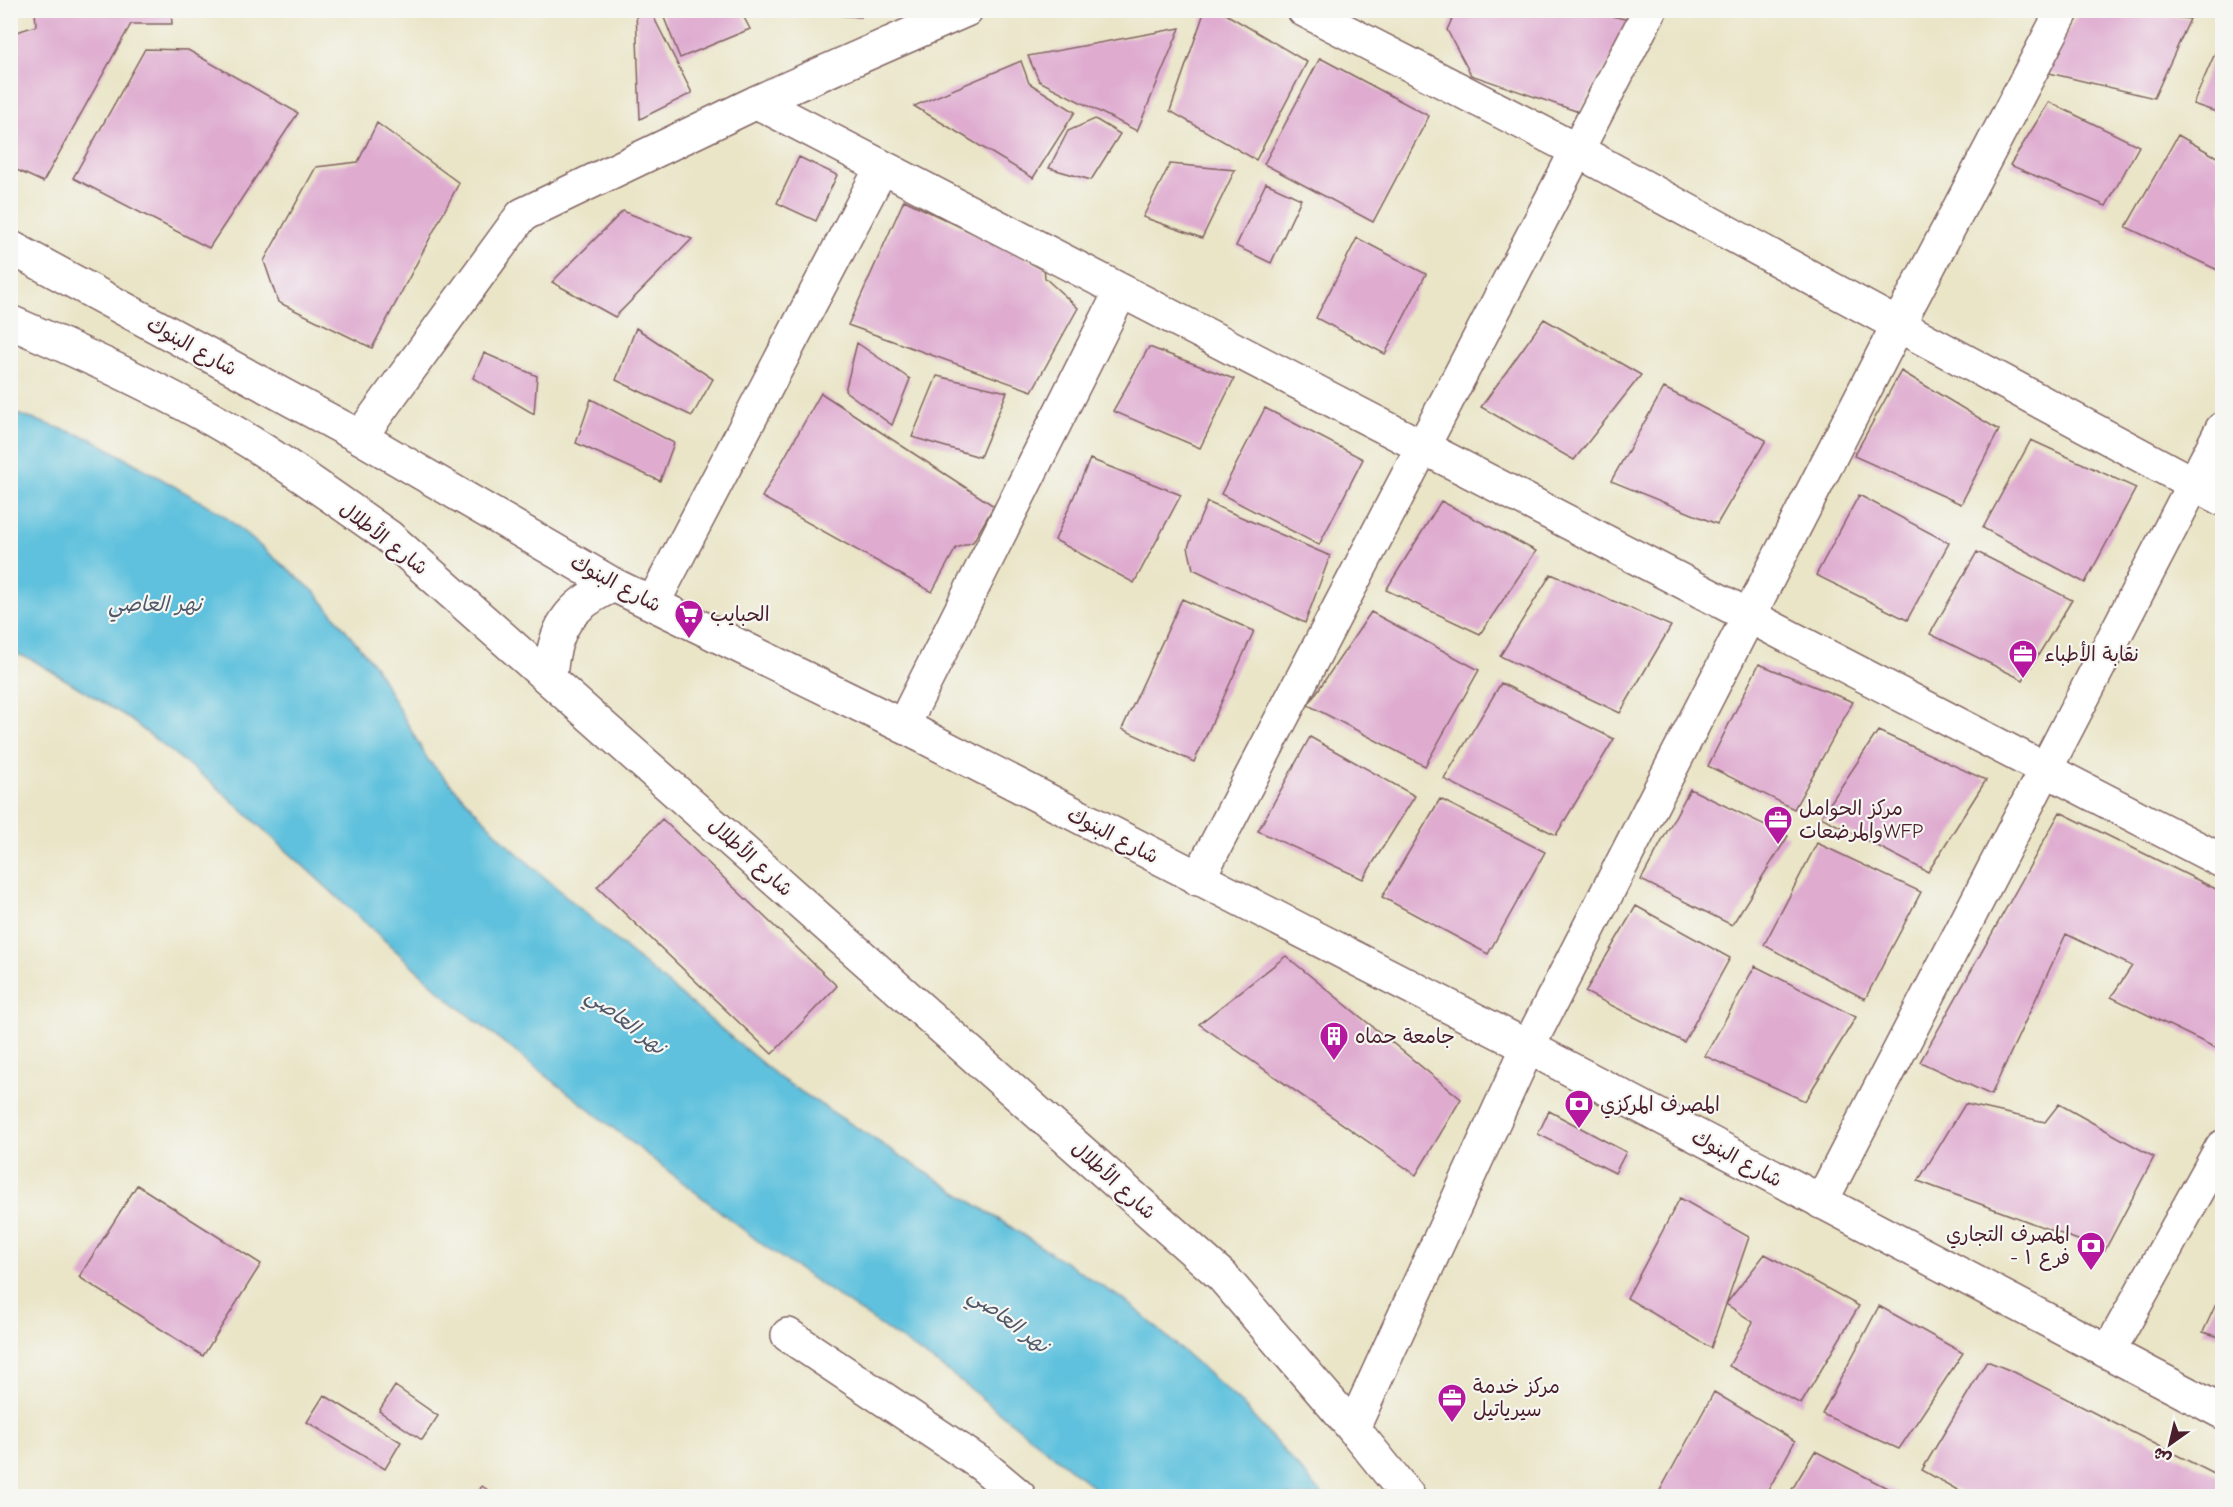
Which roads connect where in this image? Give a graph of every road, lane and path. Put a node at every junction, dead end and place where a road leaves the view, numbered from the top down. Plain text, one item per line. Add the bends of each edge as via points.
1 (966, 10) edge
2 (1304, 10) edge
3 (1650, 10) edge
4 (2063, 10) edge
5 (757, 102) junction
6 (1578, 151) junction
7 (882, 168) junction
8 (10, 247) edge
9 (1120, 291) junction
10 (10, 322) edge
11 (1898, 325) junction
12 (2223, 429) edge
13 (360, 437) junction
14 (1421, 446) junction
15 (2208, 491) edge
16 (614, 585) junction
17 (653, 603) junction
18 (1749, 616) junction
19 (550, 679) junction
20 (903, 726) junction
21 (2046, 769) junction
22 (2223, 861) edge
23 (1198, 879) junction
24 (1528, 1047) junction
25 (2223, 1147) edge
26 (1821, 1202) junction
27 (788, 1335) dead end
28 (2109, 1352) junction
29 (2223, 1412) edge
30 (1353, 1428) junction
31 (1018, 1497) edge
32 (1408, 1497) edge

1 - 5 street
2 - 6 street
3 - 6 street
4 - 11 street
5 - 7 street
5 - 13 street via 522,214
6 - 11 street
6 - 14 street
7 - 9 street
7 - 17 street
8 - 13 street, شارع البنوك
9 - 14 street
9 - 20 street
10 - 19 street, شارع الأطلال via 198,411 304,477 389,537
11 - 15 street
11 - 18 street
12 - 15 street
13 - 16 street, شارع البنوك
14 - 18 street
14 - 23 street
15 - 21 street
16 - 17 street, شارع البنوك
16 - 19 street via 592,595 559,631 551,655
17 - 20 street, شارع البنوك
18 - 21 street
18 - 24 street
19 - 30 street, شارع الأطلال via 1222,1276
20 - 23 street, شارع البنوك
21 - 22 street
21 - 26 street
23 - 24 street, شارع البنوك
24 - 26 street, شارع البنوك
24 - 30 street
25 - 28 street
26 - 28 street, شارع البنوك
27 - 31 street via 981,1464
28 - 29 street, شارع البنوك
30 - 32 street, شارع الأطلال

